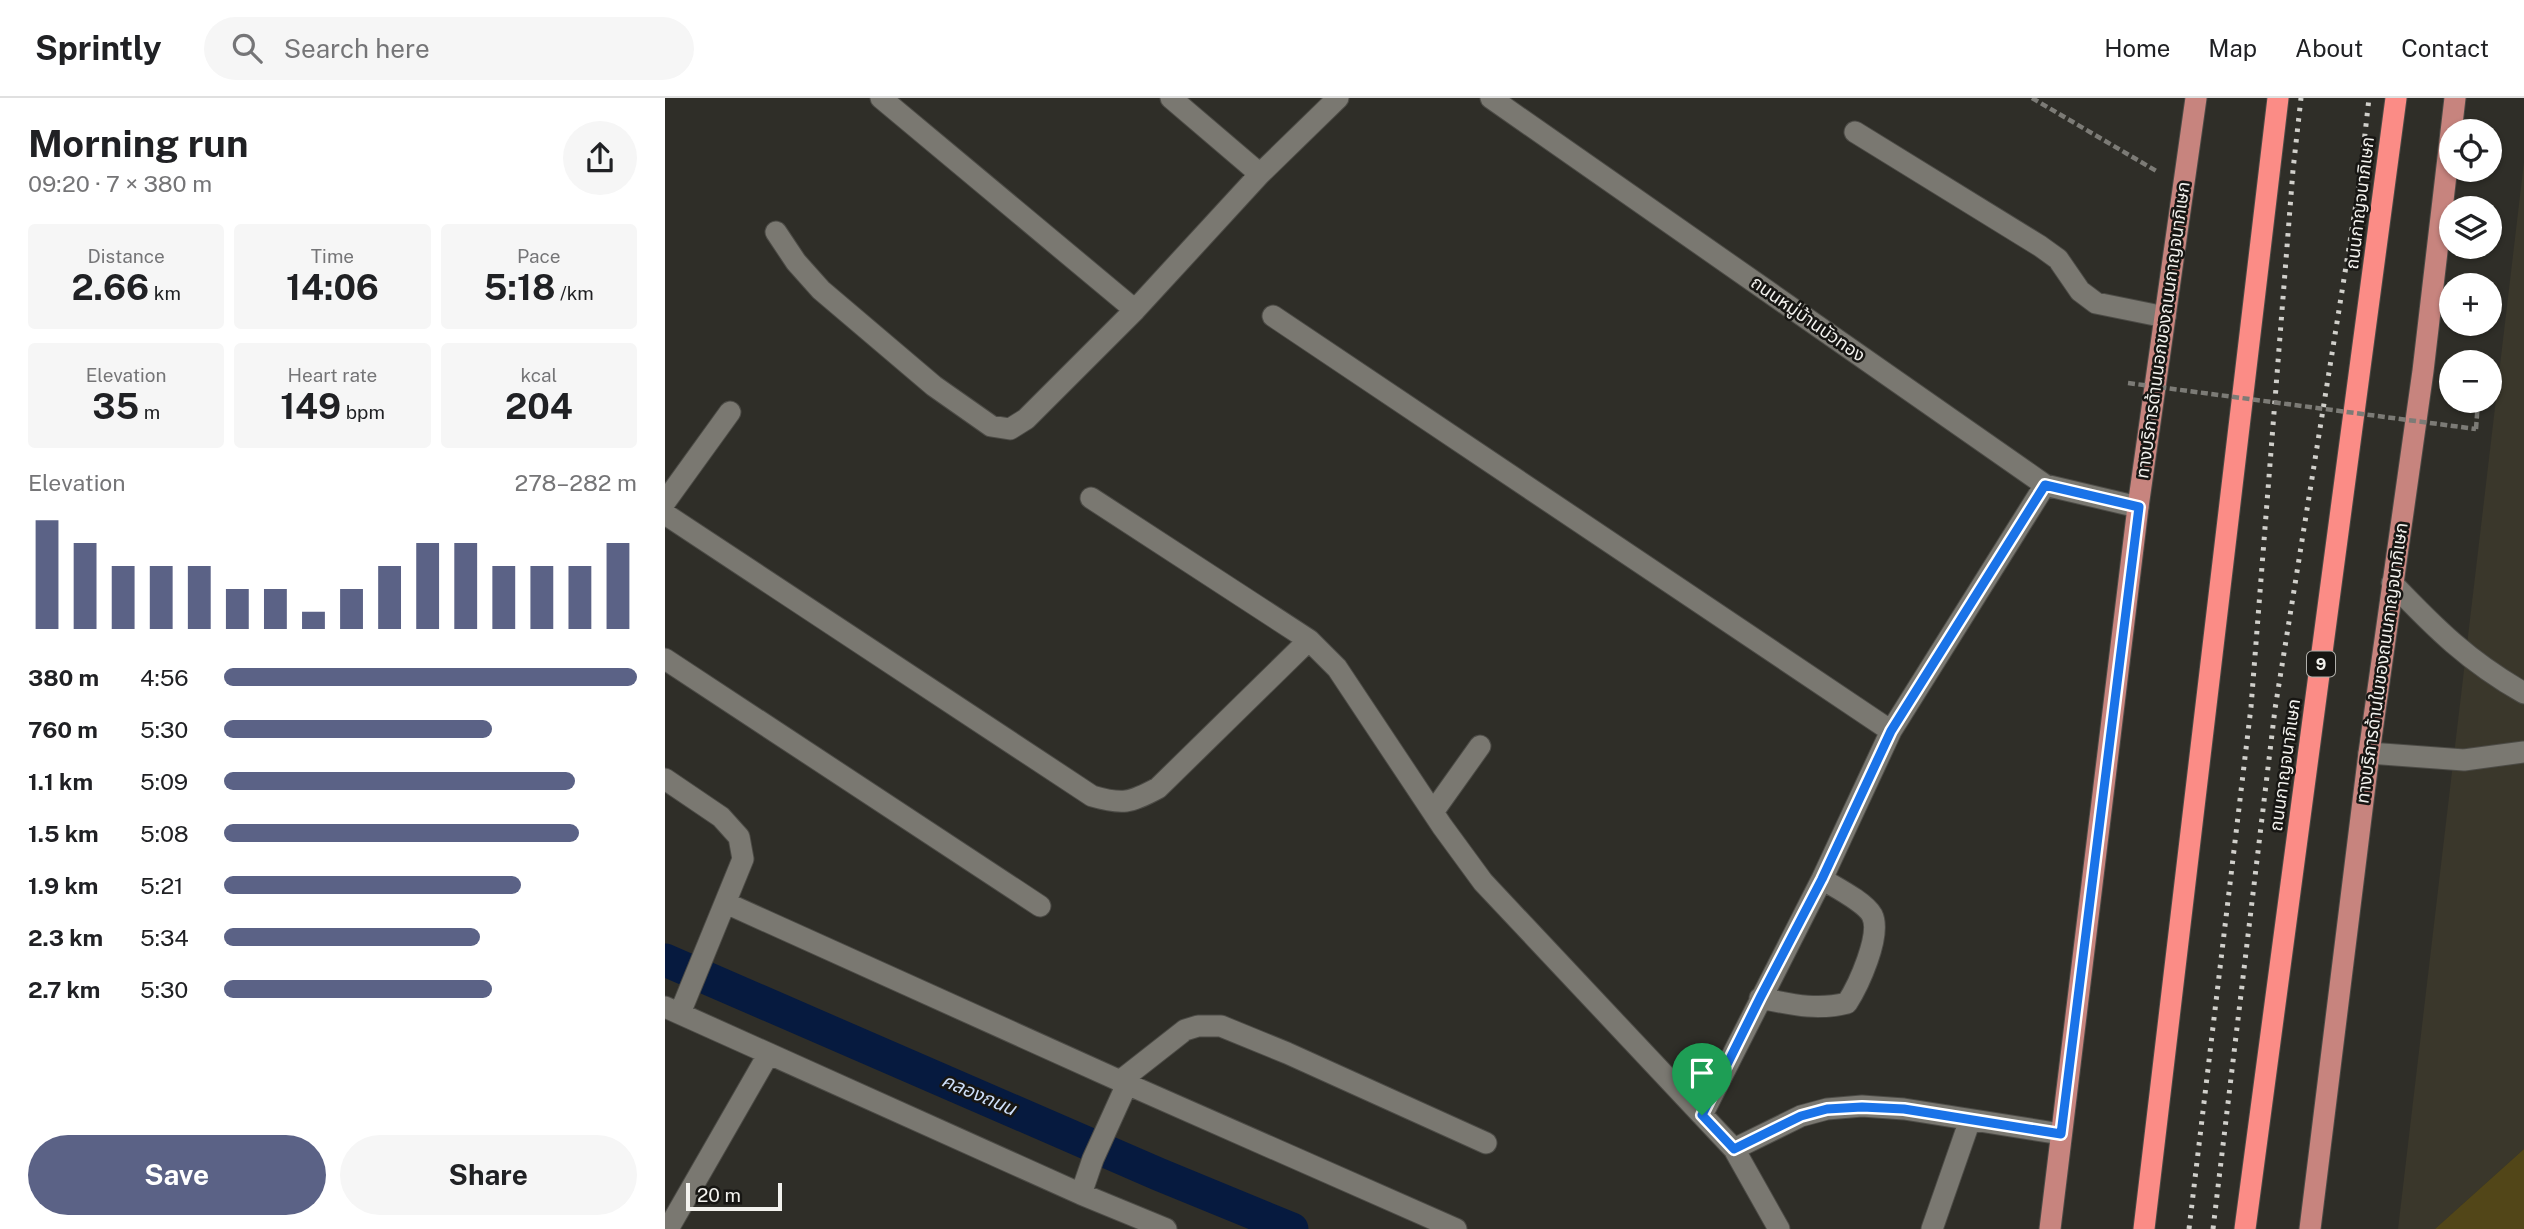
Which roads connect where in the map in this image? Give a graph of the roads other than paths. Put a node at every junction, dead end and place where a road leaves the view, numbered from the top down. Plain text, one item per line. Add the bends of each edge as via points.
1 (881, 98) edge
2 (1171, 98) edge
3 (1338, 98) edge
4 (1492, 98) edge
5 (2196, 98) edge
6 (2278, 98) edge
7 (2396, 98) edge
8 (2404, 98) edge
9 (2455, 98) edge
10 (1855, 132) dead end
11 (2389, 159) junction
12 (1260, 174) junction
13 (776, 232) dead end
14 (1135, 310) junction
15 (1273, 316) dead end
16 (2165, 317) junction
17 (730, 412) dead end
18 (2045, 485) junction
19 (1091, 498) dead end
20 (665, 502) edge
21 (2139, 507) junction
22 (665, 514) edge
23 (2392, 583) junction
24 (1308, 640) junction
25 (665, 659) edge
26 (2524, 693) edge
27 (1891, 731) junction
28 (1480, 746) dead end
29 (2524, 752) edge
30 (2369, 753) junction
31 (665, 779) edge
32 (1433, 812) junction
33 (1822, 879) junction
34 (726, 904) junction
35 (1040, 906) dead end
36 (1760, 998) junction
37 (672, 1010) edge
38 (768, 1055) junction
39 (1124, 1085) junction
40 (1702, 1115) junction
41 (1970, 1119) junction
42 (2061, 1134) junction
43 (1486, 1143) dead end
44 (1734, 1149) junction
45 (1081, 1194) junction
46 (674, 1221) edge
47 (1130, 1222) edge
48 (1166, 1229) edge
49 (1456, 1229) edge
50 (1779, 1229) edge
51 (1932, 1229) edge
52 (2050, 1229) edge
53 (2144, 1229) edge
54 (2245, 1229) edge
55 (2310, 1229) edge

1 - 14 street
2 - 12 street
3 - 12 street
4 - 18 street, ถนนหมู่บ้านบัวทอง
5 - 16 main road, ทางบริการด้านนอกของถนนกาญจนาภิเษก
6 - 53 highway
7 - 11 highway, ถนนกาญจนาภิเษก / 9
8 - 11 highway
9 - 23 main road, ทางบริการด้านในของถนนกาญจนาภิเษก
10 - 16 street via 2040,246 2058,259 2080,291 2096,303
11 - 54 highway, ถนนกาญจนาภิเษก / 9
12 - 14 street
13 - 14 street via 821,290 934,386 991,426 1010,429 1026,419
15 - 27 street
16 - 21 main road, ทางบริการด้านนอกของถนนกาญจนาภิเษก
17 - 20 street
18 - 21 street, ถนนหมู่บ้านบัวทอง
18 - 27 street
19 - 24 street
21 - 42 main road, ทางบริการด้านนอกของถนนกาญจนาภิเษก
22 - 24 street via 1091,796 1117,803 1158,788
23 - 26 street via 2471,659
23 - 30 main road, ทางบริการด้านในของถนนกาญจนาภิเษก
24 - 32 street via 1337,667
25 - 35 street
27 - 33 street
28 - 32 street
29 - 30 street via 2464,760
30 - 55 main road, ทางบริการด้านในของถนนกาญจนาภิเษก
31 - 34 street via 721,817 739,837 744,859
32 - 40 street via 1483,882
33 - 36 street
33 - 36 street via 1872,915 1874,930 1860,981 1847,1003 1829,1008
34 - 37 street via 691,982
34 - 39 street
36 - 40 street
37 - 38 street
38 - 45 street
38 - 46 street
39 - 43 street via 1185,1030 1221,1026
39 - 45 street
39 - 49 street
40 - 44 street
41 - 42 street
41 - 44 street via 1904,1109 1827,1109 1801,1116
41 - 51 street
42 - 52 main road, ทางบริการด้านนอกของถนนกาญจนาภิเษก
44 - 50 street
45 - 47 street
47 - 48 street

